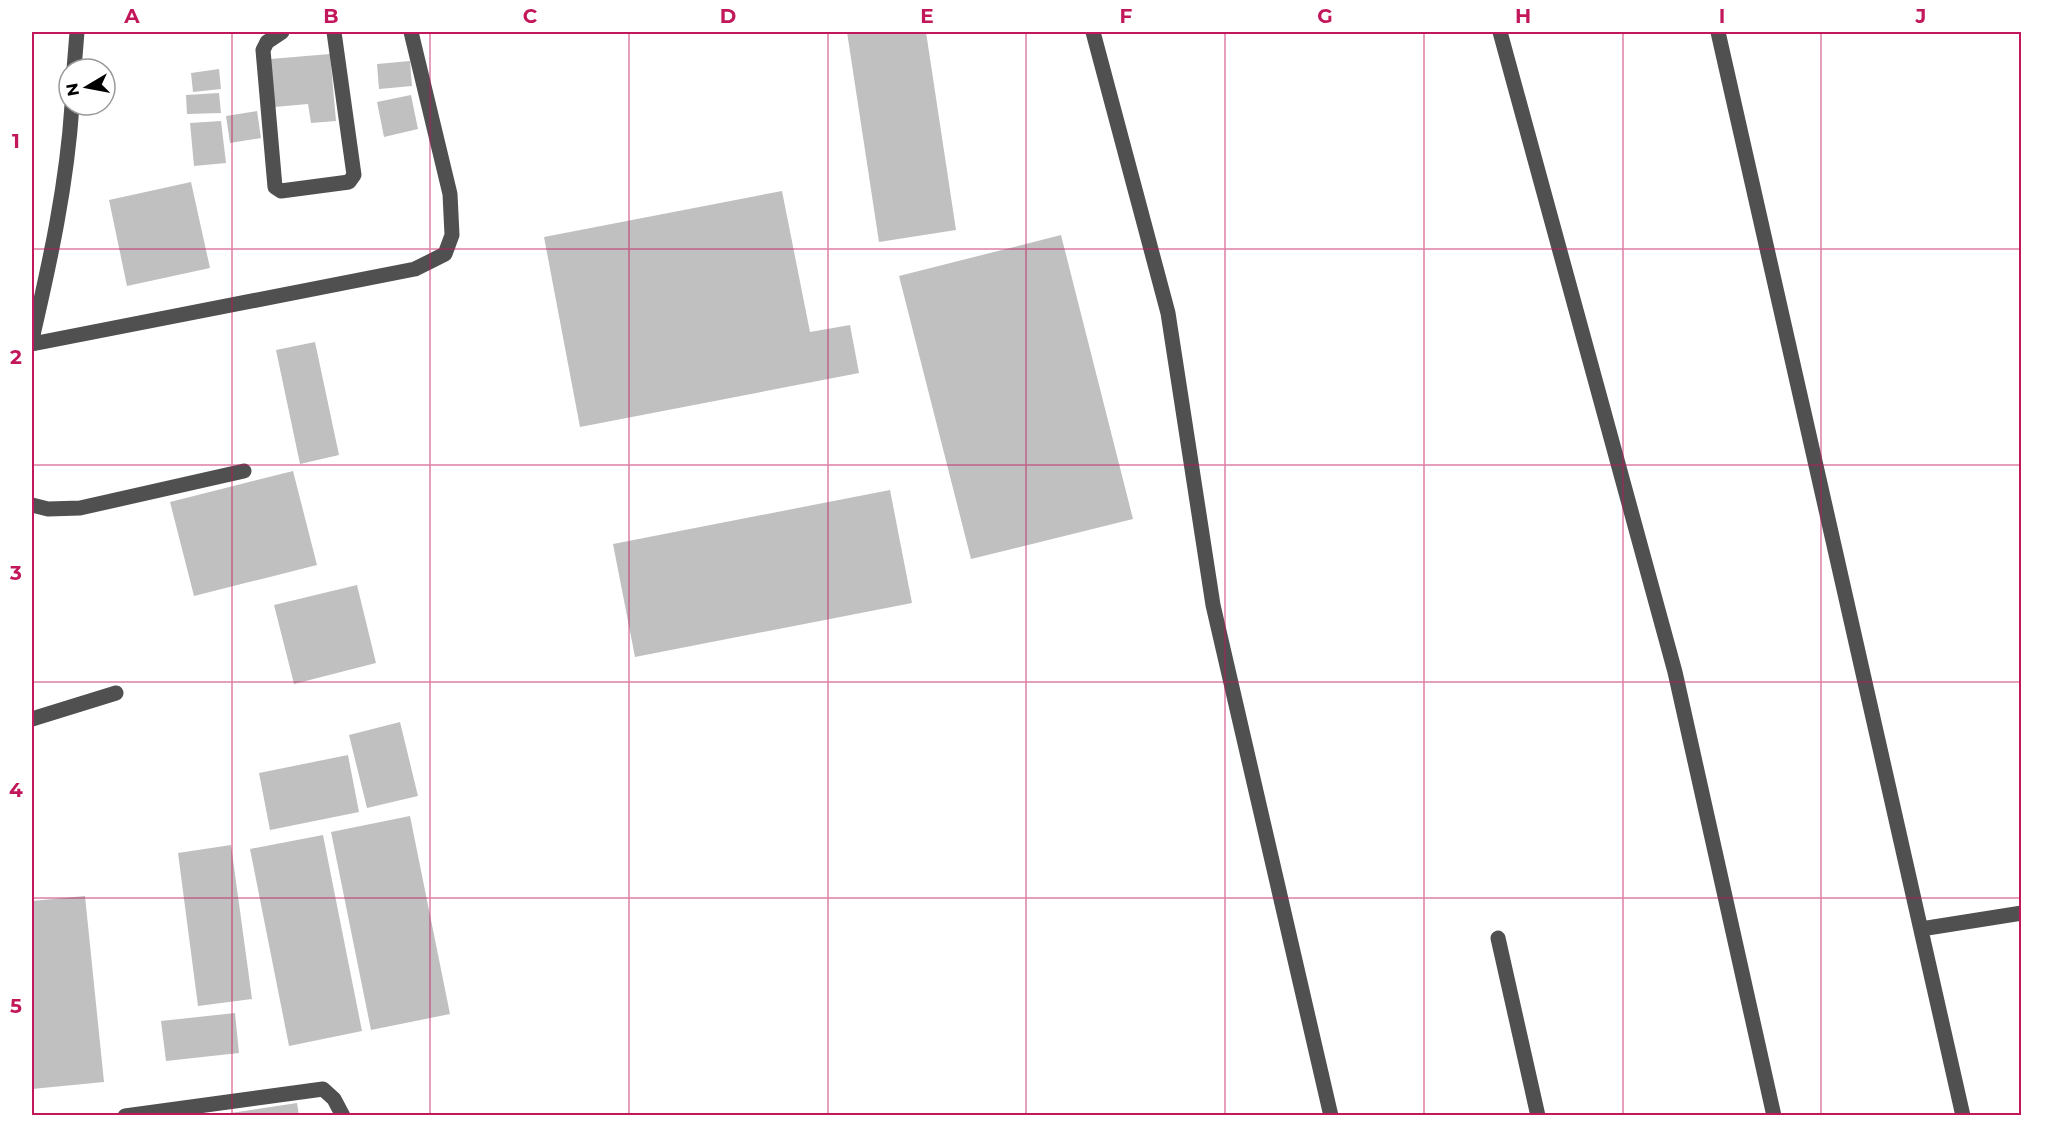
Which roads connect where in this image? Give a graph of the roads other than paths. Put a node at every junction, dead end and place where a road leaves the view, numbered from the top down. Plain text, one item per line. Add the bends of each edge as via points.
1 (77, 32) edge
2 (282, 32) edge
3 (334, 32) edge
4 (411, 32) edge
5 (1093, 32) edge
6 (1500, 32) edge
7 (1718, 32) edge
8 (75, 57) edge
9 (71, 117) edge
10 (32, 339) edge
11 (32, 344) edge
12 (244, 471) dead end
13 (32, 505) edge
14 (116, 693) dead end
15 (32, 719) edge
16 (2022, 913) edge
17 (1921, 929) junction
18 (1498, 938) dead end
19 (125, 1116) edge
20 (343, 1116) edge
21 (1331, 1116) edge
22 (1538, 1116) edge
23 (1774, 1116) edge
24 (1963, 1116) edge

1 - 8 street
2 - 3 street via 267,42 263,50 275,187 281,191 349,182 354,175
4 - 11 street via 450,194 452,235 445,254 416,269
5 - 21 street via 1168,313 1213,605
6 - 23 street via 1675,672
7 - 17 street
9 - 10 street via 59,207
12 - 13 street via 80,508
14 - 15 street
16 - 17 street
17 - 24 street
18 - 22 street
19 - 20 street via 323,1089

